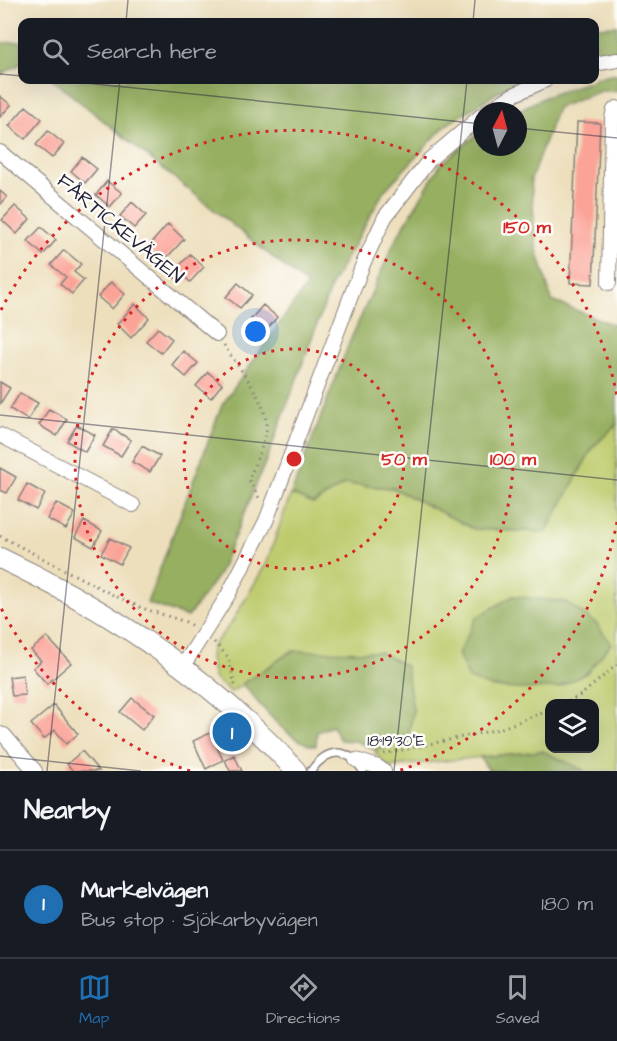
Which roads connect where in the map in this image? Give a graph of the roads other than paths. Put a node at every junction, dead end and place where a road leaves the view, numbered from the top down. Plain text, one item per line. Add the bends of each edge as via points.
1 (617, 60) edge
2 (599, 63) edge
3 (537, 84) edge
4 (502, 102) edge
5 (617, 108) edge
6 (473, 123) edge
7 (0, 153) edge
8 (614, 165) edge
9 (609, 283) dead end
10 (217, 334) road end
11 (0, 435) edge
12 (133, 505) dead end
13 (0, 558) edge
14 (183, 666) junction
15 (0, 734) edge
16 (361, 765) edge
17 (290, 769) edge
18 (35, 771) edge
19 (311, 771) edge
20 (384, 771) edge

1 - 2 street
3 - 4 street
5 - 8 street via 612,118
6 - 14 street via 430,159 385,217 363,264 269,512 228,595
7 - 10 street, FÅRTICKEVÄGEN
8 - 9 street
11 - 12 street
13 - 14 street via 96,607
14 - 17 street via 230,706
15 - 18 street
16 - 19 lane via 346,755 334,753 318,761
16 - 20 street via 378,766

